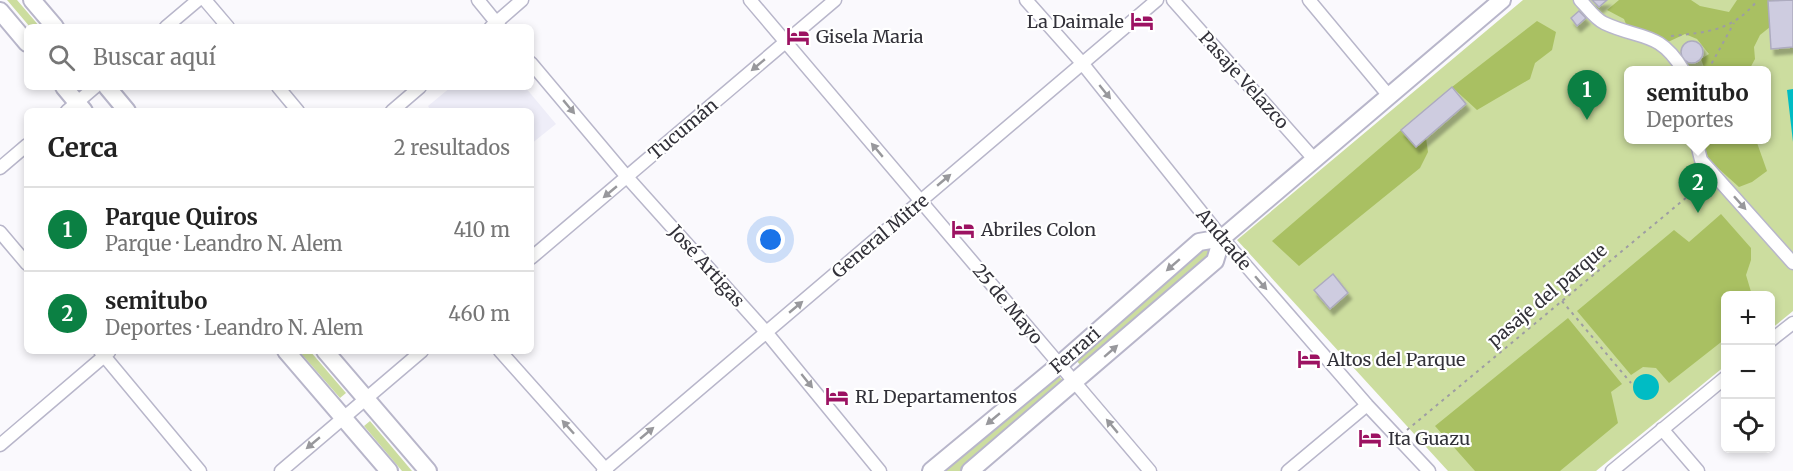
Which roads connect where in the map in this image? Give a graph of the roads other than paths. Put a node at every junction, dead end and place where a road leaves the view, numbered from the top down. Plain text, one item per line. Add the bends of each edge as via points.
1 (32, 0) edge
2 (198, 0) edge
3 (205, 0) edge
4 (478, 0) edge
5 (522, 0) edge
6 (750, 0) edge
7 (835, 0) edge
8 (1026, 0) edge
9 (1156, 0) edge
10 (1173, 0) edge
11 (1309, 0) edge
12 (1502, 0) edge
13 (1580, 0) edge
14 (0, 11) edge
15 (53, 24) edge
16 (170, 24) edge
17 (225, 24) edge
18 (495, 24) edge
19 (497, 24) edge
20 (24, 39) edge
21 (785, 42) junction
22 (1082, 63) junction
23 (1681, 66) edge
24 (534, 67) edge
25 (66, 90) edge
26 (92, 90) edge
27 (110, 90) edge
28 (280, 90) edge
29 (416, 90) edge
30 (1389, 96) junction
31 (76, 108) edge
32 (124, 108) edge
33 (296, 108) edge
34 (396, 108) edge
35 (1697, 144) edge
36 (24, 148) edge
37 (1314, 159) junction
38 (0, 168) edge
39 (627, 177) junction
40 (920, 201) junction
41 (0, 232) edge
42 (1222, 238) junction
43 (534, 255) edge
44 (24, 260) edge
45 (1793, 263) edge
46 (1793, 323) edge
47 (766, 332) junction
48 (1775, 337) edge
49 (104, 354) edge
50 (106, 354) edge
51 (289, 354) edge
52 (328, 354) edge
53 (418, 354) edge
54 (503, 354) edge
55 (1059, 365) junction
56 (1721, 380) edge
57 (1075, 383) junction
58 (365, 399) junction
59 (1367, 405) junction
60 (343, 418) junction
61 (1662, 429) junction
62 (0, 445) edge
63 (605, 470) edge
64 (200, 471) edge
65 (281, 471) edge
66 (389, 471) edge
67 (428, 471) edge
68 (880, 471) edge
69 (931, 471) edge
70 (970, 471) edge
71 (1150, 471) edge
72 (1288, 471) edge
73 (1429, 471) edge
74 (1612, 471) edge
75 (1698, 471) edge

1 - 15 main road
2 - 16 street
3 - 17 street
4 - 18 street
5 - 19 street
6 - 21 street, 25 de Mayo
7 - 21 street, Tucumán
8 - 22 street, Andrade
9 - 22 street, General Mitre
10 - 37 street, Pasaje Velazco
11 - 30 street
12 - 30 main road, Ferrari
13 - 23 street via 1602,22 1653,38
14 - 20 main road
21 -> 39 street, Tucumán
40 -> 21 street, 25 de Mayo
40 -> 22 street, General Mitre
22 -> 42 street, Andrade
24 -> 39 street, José Artigas
25 - 31 main road
26 - 31 street
27 - 32 main road
28 - 33 street
29 - 34 street
30 - 37 main road, Ferrari
35 -> 45 street via 1701,160
36 - 38 street
37 - 42 main road, Ferrari
39 -> 43 street, Tucumán
39 - 47 street, José Artigas
47 -> 40 street, General Mitre
40 - 55 street, 25 de Mayo
41 - 44 street
42 -> 55 main road, Ferrari via 1199,242
57 -> 42 main road, Ferrari via 1215,261
42 -> 59 street, Andrade
46 - 48 street
63 -> 47 street, General Mitre
47 -> 68 street, José Artigas
49 - 62 street
50 - 64 street
51 - 60 main road
52 - 58 main road
53 - 58 street
63 -> 54 street
55 - 57 street, 25 de Mayo
55 -> 69 main road, Ferrari
56 - 61 street
57 - 70 main road, Ferrari
71 -> 57 street, 25 de Mayo
58 - 60 street
58 - 67 main road
59 - 72 street
59 - 73 street, Andrade
60 -> 65 street
60 - 66 main road
61 - 74 street
61 - 75 street

